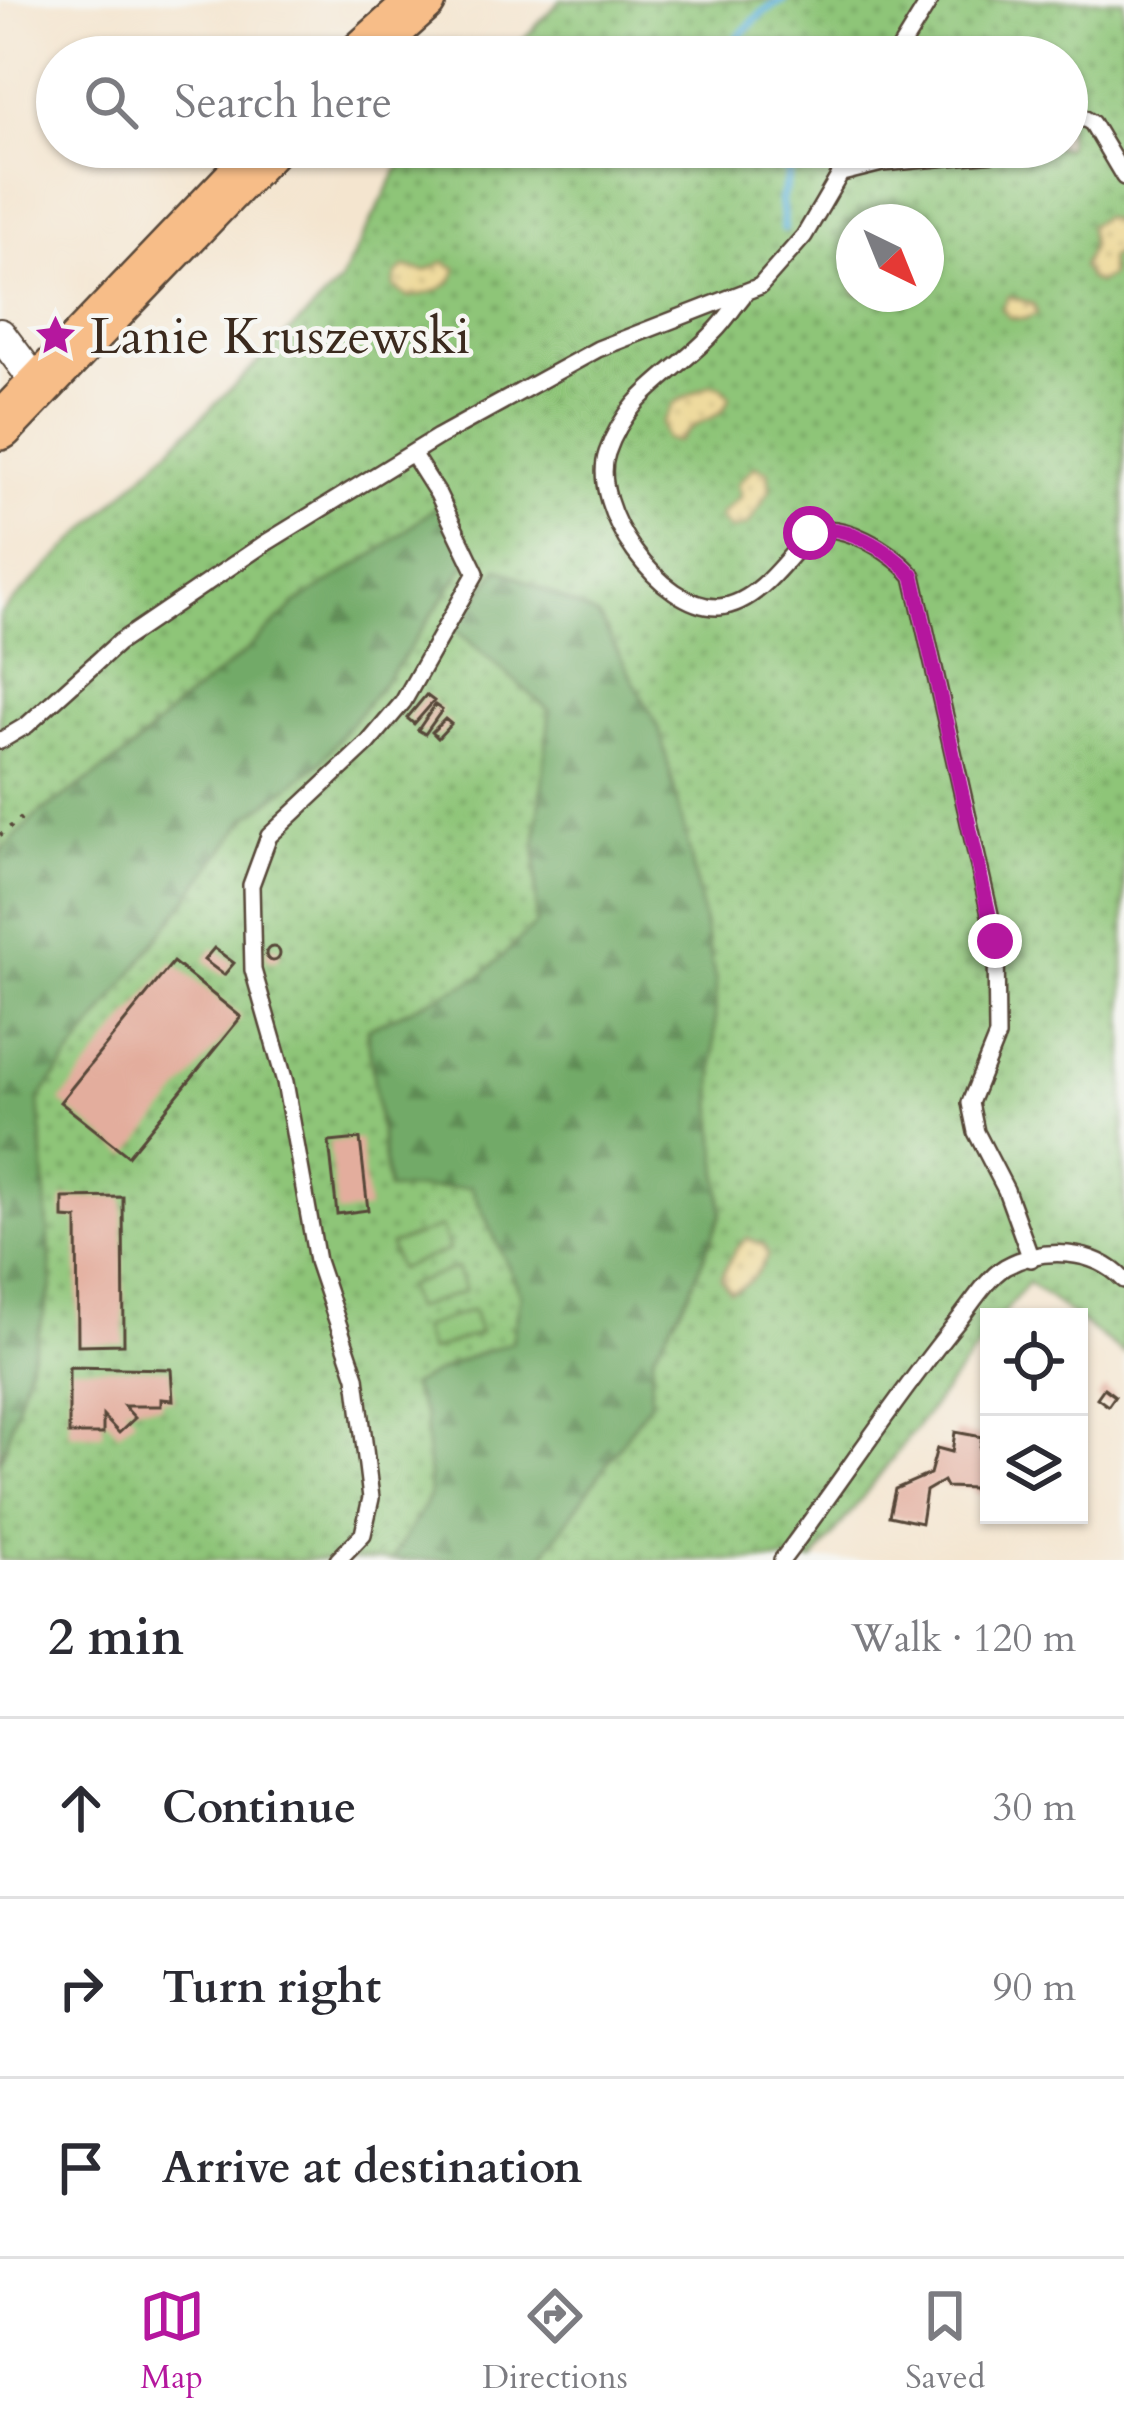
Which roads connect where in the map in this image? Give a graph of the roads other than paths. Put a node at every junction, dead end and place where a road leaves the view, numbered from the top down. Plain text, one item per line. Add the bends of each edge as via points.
1 (930, 0) edge
2 (411, 8) edge
3 (381, 36) edge
4 (908, 36) edge
5 (1088, 121) edge
6 (248, 168) edge
7 (845, 168) edge
8 (862, 168) edge
9 (842, 173) junction
10 (1124, 177) edge
11 (743, 296) junction
12 (0, 334) edge
13 (39, 386) junction
14 (0, 427) edge
15 (412, 453) junction
16 (0, 741) edge
17 (1031, 1258) junction
18 (1124, 1280) edge
19 (338, 1560) edge
20 (782, 1560) edge

1 - 4 lane
2 - 3 main road
5 - 10 lane
6 - 13 main road
7 - 9 lane
8 - 9 lane
9 - 11 lane via 783,264
11 - 15 lane via 598,350
11 - 17 lane via 625,417 604,463 606,500 659,579 693,602 719,607 745,598 823,527 894,557 913,576 995,941 997,1036 970,1103
12 - 13 street
13 - 14 main road
15 - 16 lane via 118,643
15 - 19 lane via 476,573 403,701 269,836 250,886 253,970 285,1082 317,1261 356,1377 370,1498 363,1534
17 - 18 lane via 1108,1262
17 - 20 lane via 1004,1268 984,1289

